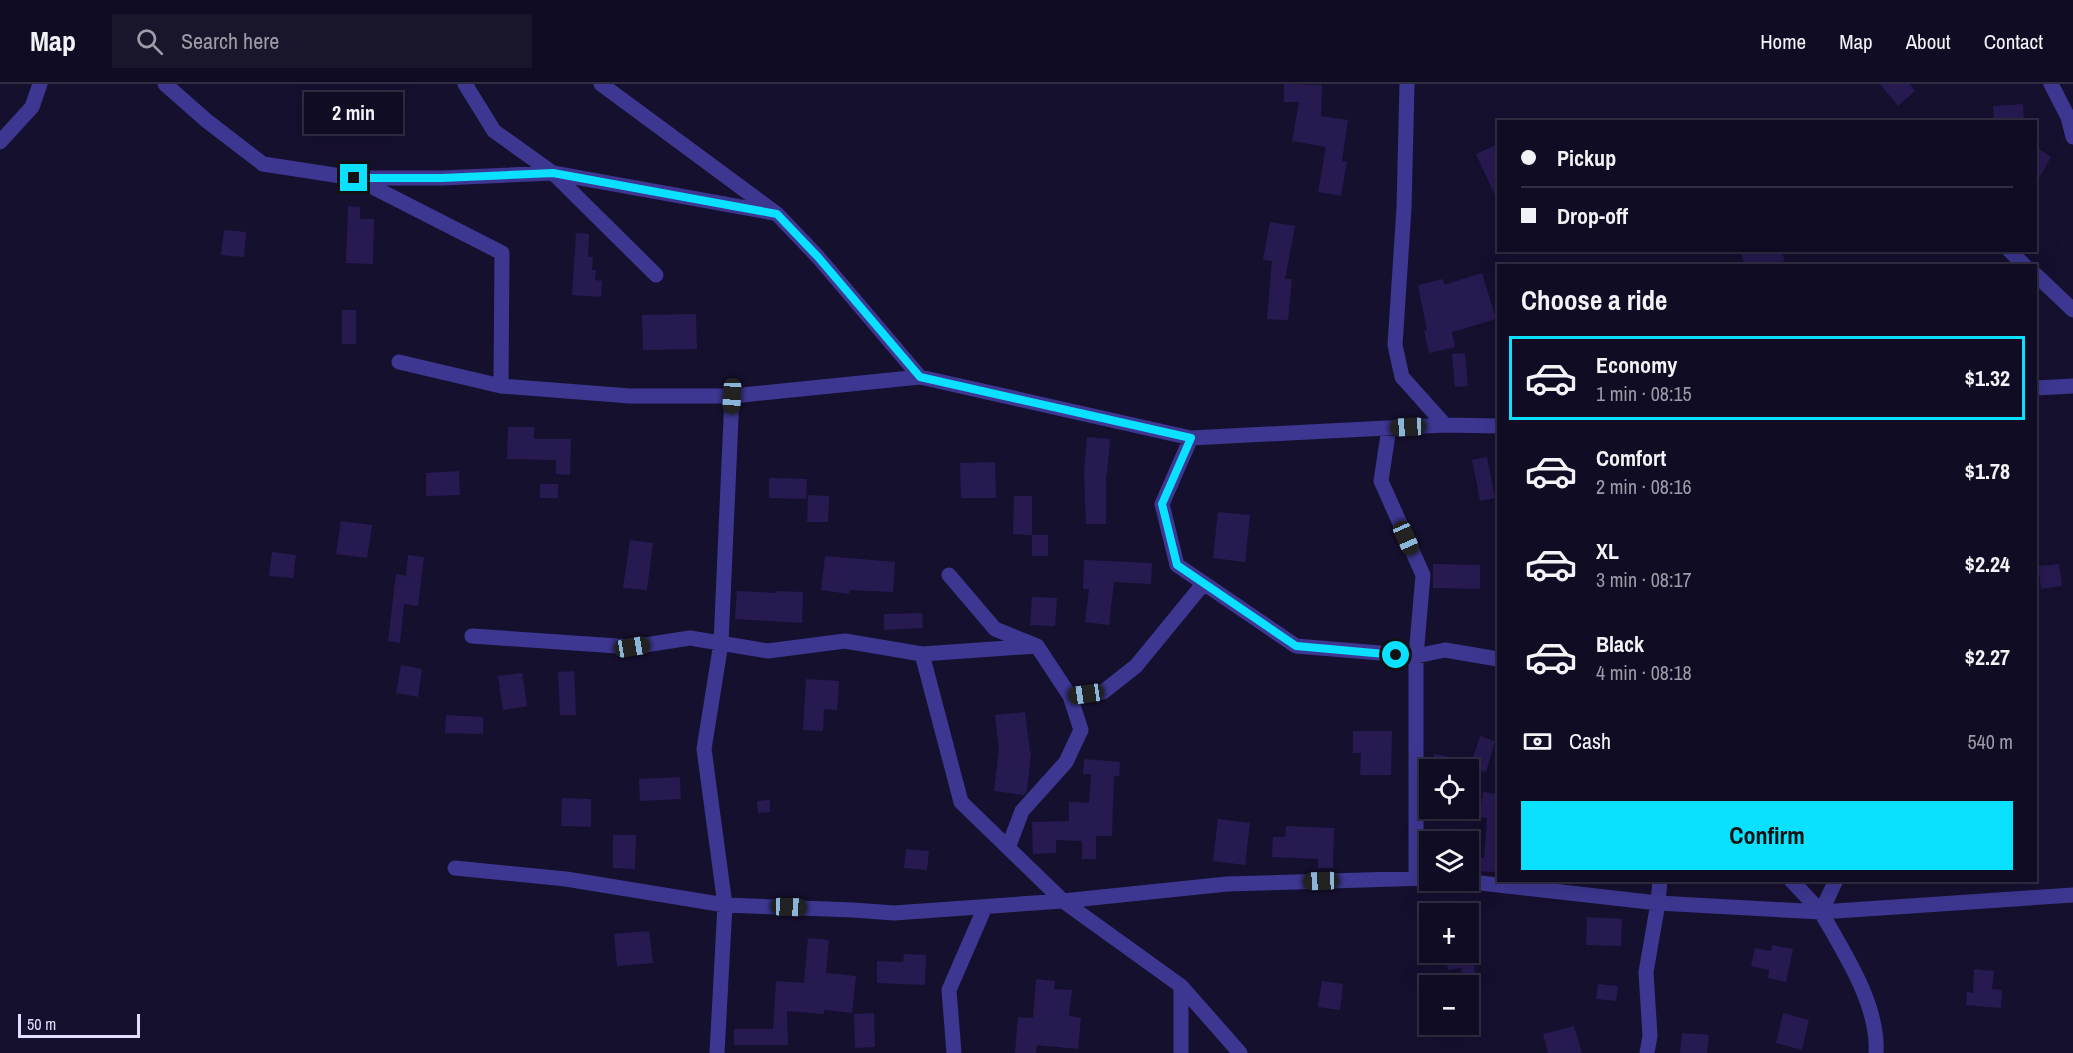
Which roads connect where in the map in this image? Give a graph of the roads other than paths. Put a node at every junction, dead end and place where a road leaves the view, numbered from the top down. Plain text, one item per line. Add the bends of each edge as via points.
1 (40, 84) edge
2 (165, 84) edge
3 (465, 84) edge
4 (601, 84) edge
5 (1407, 84) edge
6 (2051, 84) edge
7 (2073, 137) edge
8 (0, 142) edge
9 (553, 173) junction
10 (354, 178) junction
11 (777, 214) junction
12 (2011, 252) edge
13 (2023, 264) edge
14 (656, 275) dead end
15 (2037, 276) edge
16 (2073, 310) edge
17 (399, 362) dead end
18 (920, 377) junction
19 (501, 386) junction
20 (2073, 386) edge
21 (2037, 388) edge
22 (732, 396) junction
23 (1445, 425) junction
24 (1497, 426) edge
25 (1389, 428) junction
26 (1191, 438) junction
27 (949, 575) dead end
28 (1204, 584) junction
29 (472, 636) dead end
30 (721, 643) junction
31 (1037, 646) junction
32 (922, 654) junction
33 (1416, 656) junction
34 (1497, 659) edge
35 (1070, 696) junction
36 (1422, 831) edge
37 (1008, 848) junction
38 (455, 868) dead end
39 (1419, 878) edge
40 (1660, 882) edge
41 (1793, 882) edge
42 (1835, 882) edge
43 (1479, 883) edge
44 (2073, 895) edge
45 (1063, 901) junction
46 (1658, 903) junction
47 (725, 905) junction
48 (985, 907) junction
49 (1821, 912) junction
50 (1181, 986) junction
51 (717, 1053) edge
52 (954, 1053) edge
53 (1181, 1053) edge
54 (1240, 1053) edge
55 (1647, 1053) edge
56 (1876, 1053) edge

1 - 8 street via 32,107
2 - 10 street via 263,164
3 - 9 street via 494,131
4 - 11 street
5 - 23 street via 1395,345 1402,377
6 - 7 street via 2068,117
9 - 10 street
9 - 11 street
9 - 14 street
10 - 19 street via 502,253
11 - 18 street
12 - 13 street
15 - 16 street
17 - 19 street
18 - 22 street
18 - 26 street
19 - 22 street via 630,396
20 - 21 street
22 - 30 street
23 - 24 street
23 - 25 street
25 - 26 street
25 - 33 street via 1381,482 1423,575
26 - 28 street via 1162,504 1177,565
27 - 31 street via 995,629
28 - 33 street via 1296,646
28 - 35 street via 1136,666 1103,692
29 - 30 street via 632,647 690,638
30 - 32 street via 768,651 845,641
30 - 47 street via 704,750
31 - 32 street
31 - 35 street
32 - 37 street via 961,802
33 - 34 street via 1445,650
33 - 36 street
35 - 37 street via 1081,730 1066,762 1022,811
37 - 45 street
38 - 47 street via 566,879
39 - 45 street via 1227,884
40 - 46 street
41 - 49 street
42 - 49 street
43 - 46 street
44 - 49 street
45 - 48 street
45 - 50 street
46 - 49 street
46 - 55 street via 1646,972 1650,1036
47 - 48 street via 894,913
47 - 51 street
48 - 52 street via 949,990
49 - 56 street via 1860,982 1877,1038
50 - 53 street
50 - 54 street

